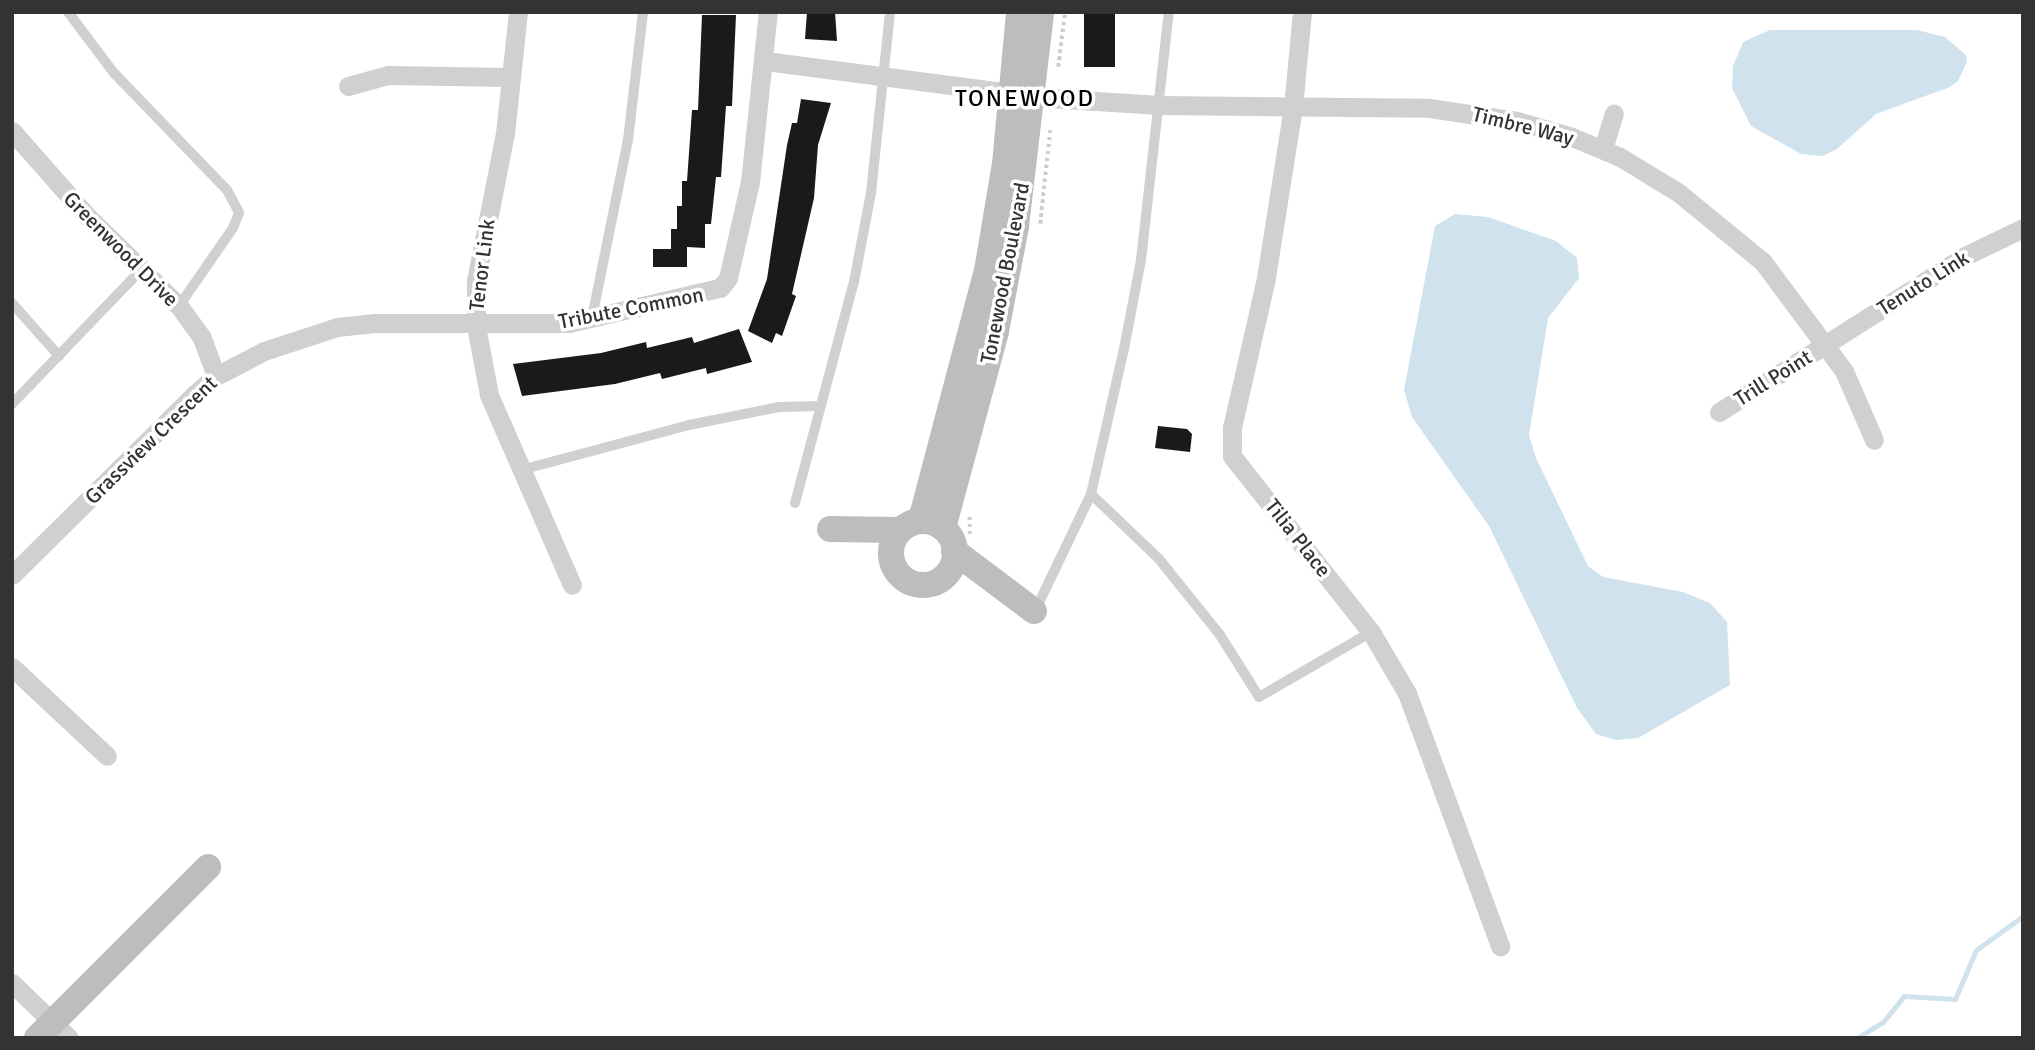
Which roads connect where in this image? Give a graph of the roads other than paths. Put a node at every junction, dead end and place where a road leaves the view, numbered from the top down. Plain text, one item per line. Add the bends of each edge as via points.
1 (68, 12) edge
2 (518, 12) edge
3 (643, 12) edge
4 (768, 12) edge
5 (890, 12) edge
6 (1019, 12) edge
7 (1041, 12) edge
8 (1169, 12) edge
9 (1302, 12) edge
10 (765, 61) junction
11 (510, 77) junction
12 (885, 78) junction
13 (348, 86) dead end
14 (1024, 95) junction
15 (1160, 105) junction
16 (1293, 107) junction
17 (1614, 114) dead end
18 (12, 131) edge
19 (1603, 149) junction
20 (2023, 228) edge
21 (142, 269) junction
22 (12, 303) edge
23 (178, 306) junction
24 (592, 318) junction
25 (476, 326) junction
26 (1827, 344) junction
27 (59, 356) junction
28 (216, 376) junction
29 (12, 404) edge
30 (820, 406) junction
31 (1719, 412) dead end
32 (1874, 440) dead end
33 (521, 470) junction
34 (1091, 494) junction
35 (795, 503) dead end
36 (933, 541) junction
37 (891, 559) junction
38 (12, 575) edge
39 (572, 585) dead end
40 (1034, 611) joint
41 (1371, 632) junction
42 (12, 667) edge
43 (107, 756) dead end
44 (208, 867) dead end
45 (1500, 946) dead end
46 (12, 983) edge
47 (53, 1033) edge

1 - 23 lane via 114,74 227,190 239,213
2 - 11 street, Tenor Link
3 - 24 lane via 628,140
4 - 10 street, Tribute Common
5 - 12 lane
6 - 14 street, Tonewood Boulevard
7 - 14 street, Tonewood Boulevard
8 - 15 lane
9 - 16 street, Tilia Place
10 - 12 street
10 - 24 street, Tribute Common via 750,182 728,278 709,293
11 - 13 street via 388,75
11 - 25 street, Tenor Link via 505,133 480,252
12 - 14 street
12 - 30 lane via 855,282
14 - 15 street, Timbre Way
14 - 36 street, Tonewood Boulevard
15 - 16 street, Timbre Way
15 - 34 lane via 1135,299
16 - 19 street, Timbre Way via 1459,111 1530,124
16 - 41 street, Tilia Place via 1266,278 1230,441 1240,467
17 - 19 street
18 - 21 street, Greenwood Drive via 86,215
19 - 26 street, Timbre Way via 1679,193 1746,246
20 - 26 street, Tenuto Link via 1965,256
21 - 23 street, Greenwood Drive
21 - 27 lane
22 - 27 lane
23 - 28 street, Greenwood Drive via 202,338
24 - 25 street, Tribute Common
25 - 28 street, Grassview Crescent via 374,323 337,327 264,351
25 - 33 street, Tenor Link via 489,394
26 - 31 street, Trill Point
26 - 32 street, Timbre Way
27 - 29 lane
28 - 38 street, Grassview Crescent
30 - 33 lane via 779,407 700,422
30 - 35 lane
33 - 39 street, Tenor Link
34 - 40 lane
34 - 41 lane via 1159,559 1220,635 1259,697
36 - 37 street, Tonewood Boulevard via 892,543
36 - 37 street via 916,584 899,574
36 - 37 street via 830,529
36 - 40 street
41 - 45 street, Tilia Place via 1407,693
42 - 43 street
44 - 47 street
46 - 47 street

